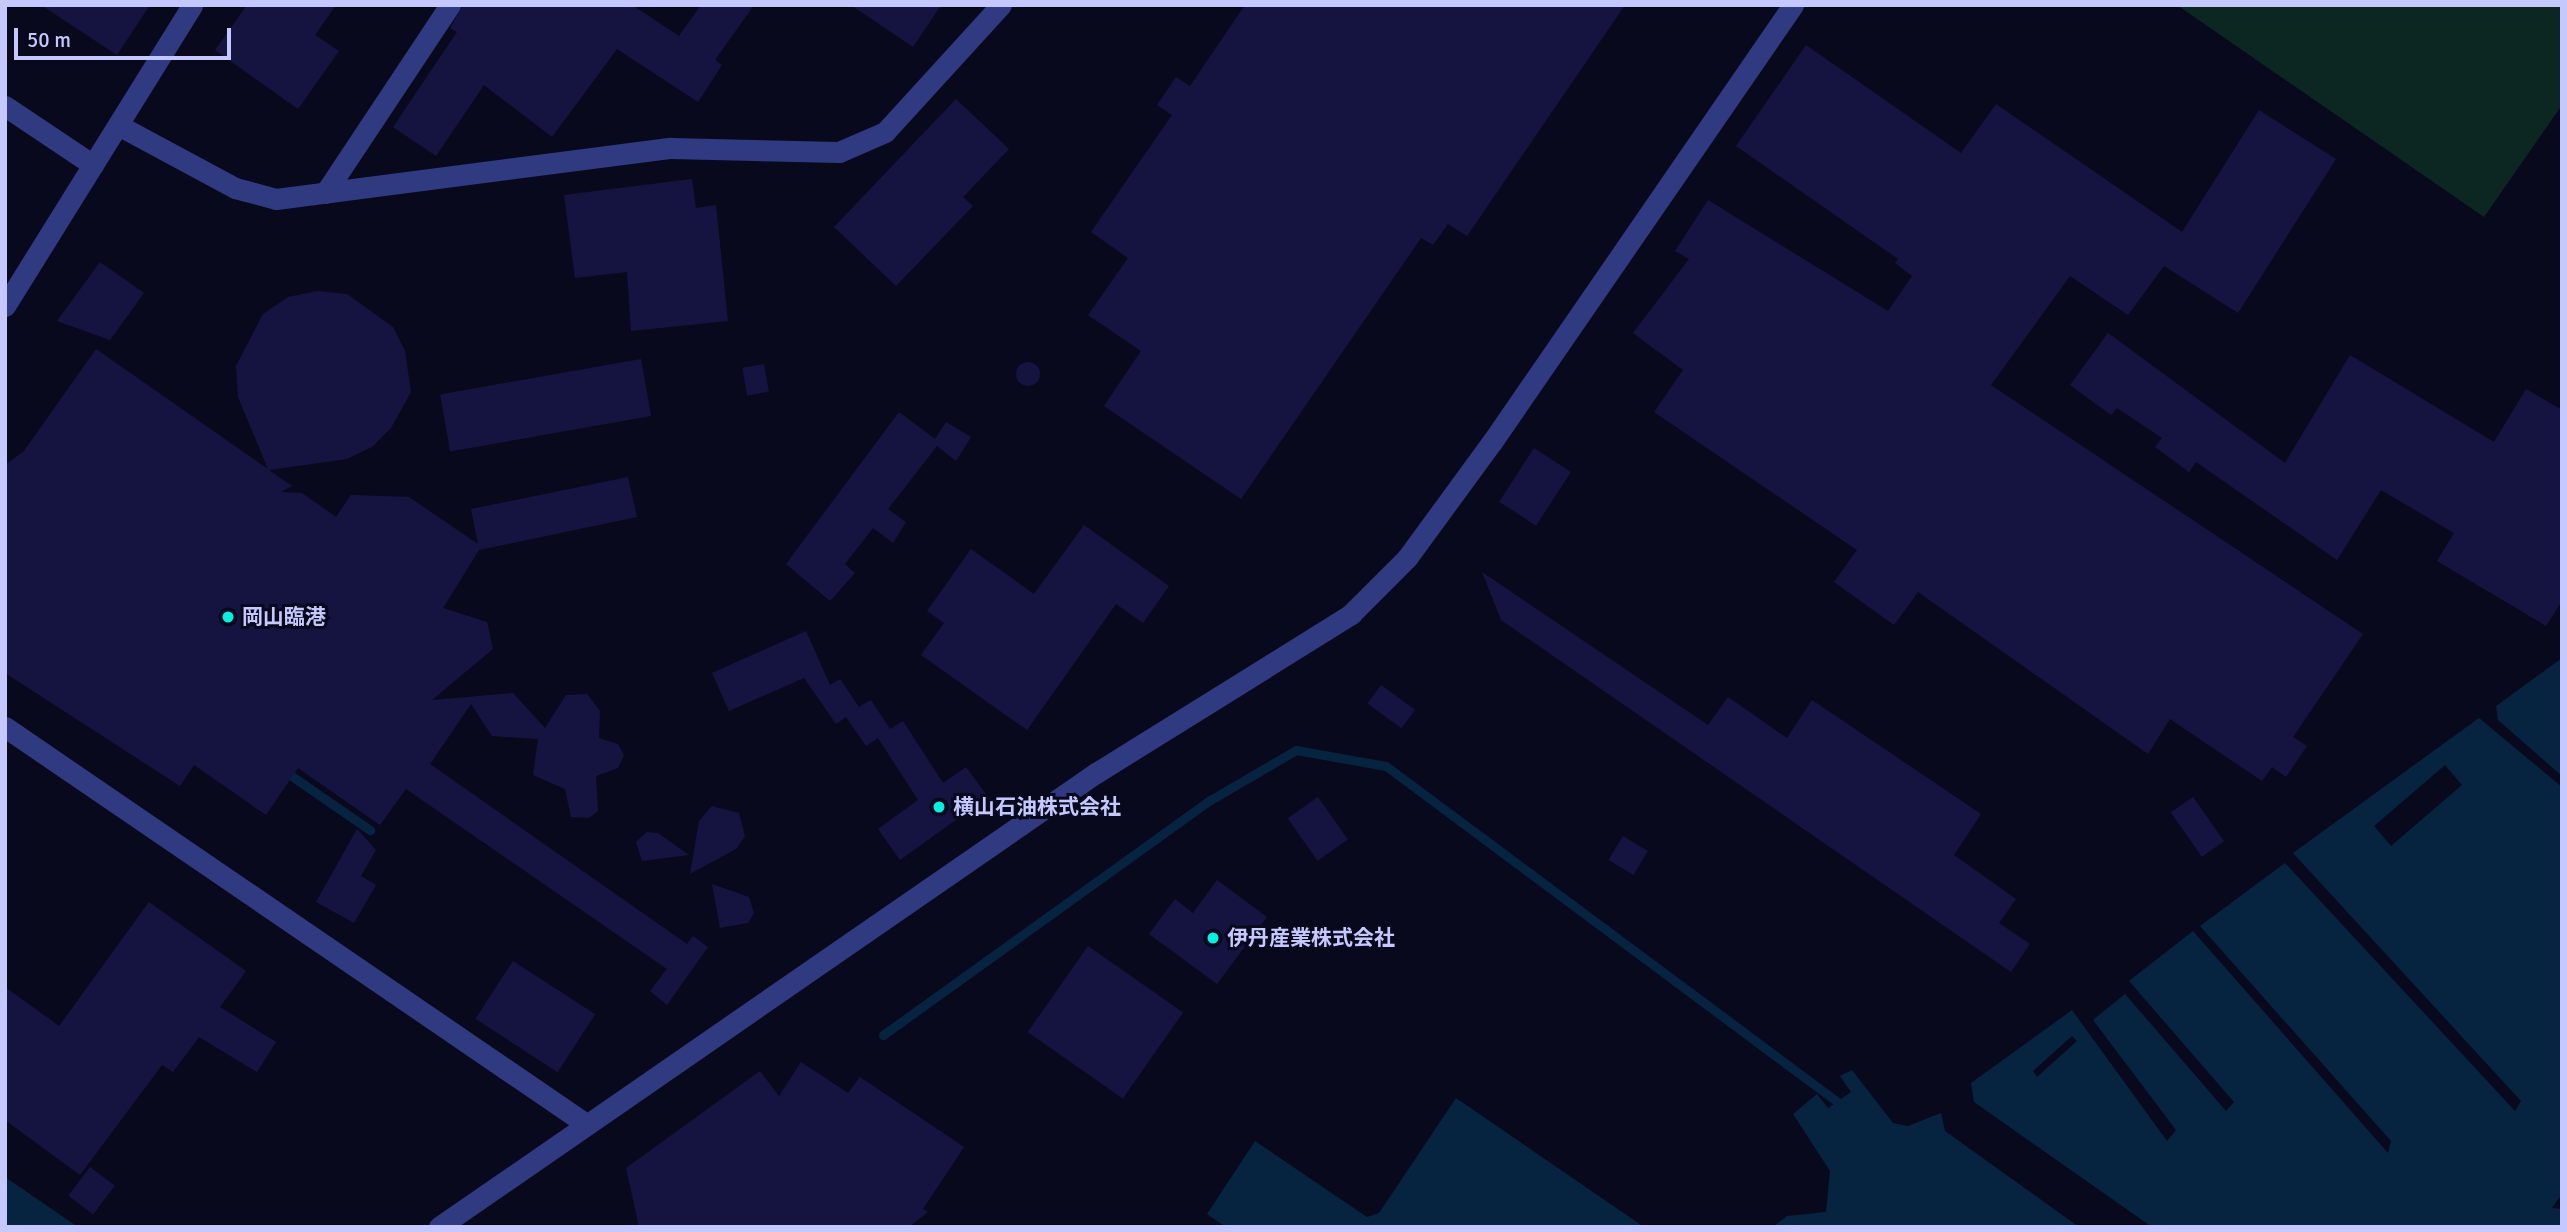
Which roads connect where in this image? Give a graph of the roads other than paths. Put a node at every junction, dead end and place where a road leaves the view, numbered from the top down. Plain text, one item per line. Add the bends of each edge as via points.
1 (192, 5) edge
2 (450, 5) edge
3 (1001, 5) edge
4 (1793, 5) edge
5 (5, 106) edge
6 (118, 125) junction
7 (93, 165) junction
8 (325, 193) junction
9 (5, 306) edge
10 (5, 727) edge
11 (586, 1124) junction
12 (439, 1227) edge

1 - 6 street
2 - 8 street
3 - 8 street via 885,132 839,152 671,148
4 - 11 street via 1485,453 1408,558 1351,614 1096,773 705,1049
5 - 7 street
6 - 7 street
6 - 8 street via 235,188 276,199
7 - 9 street
10 - 11 street
11 - 12 street

